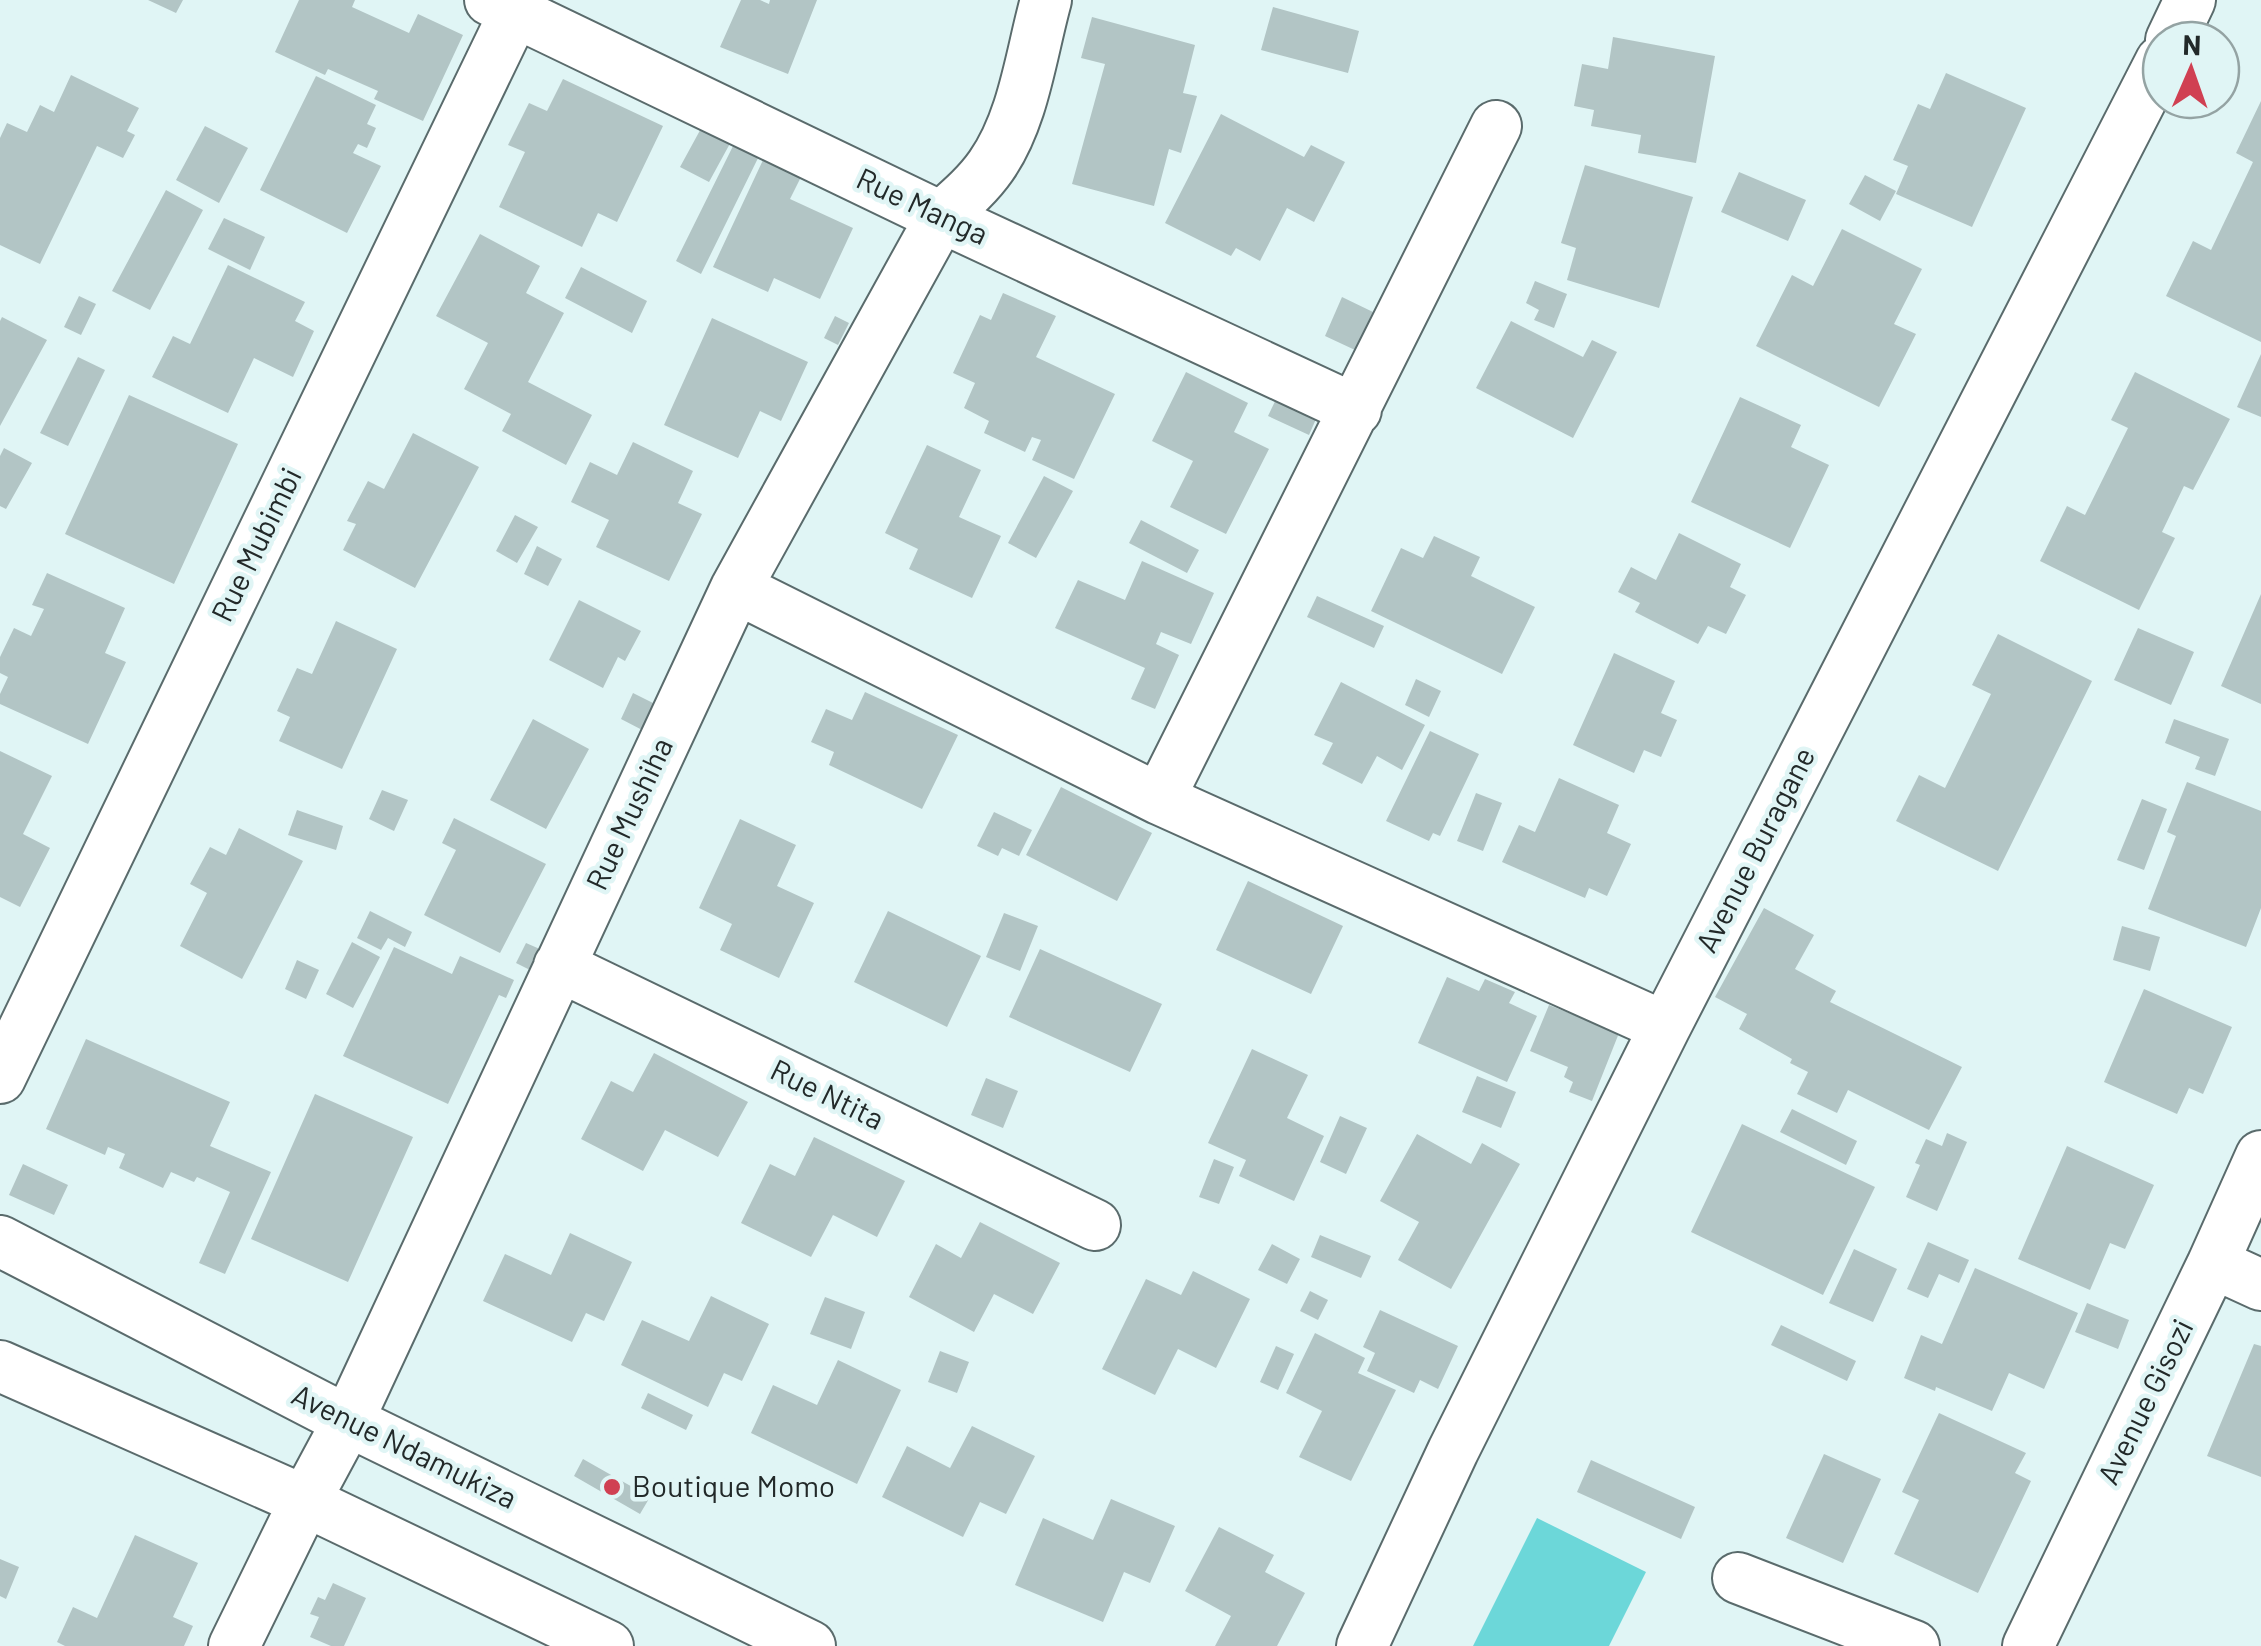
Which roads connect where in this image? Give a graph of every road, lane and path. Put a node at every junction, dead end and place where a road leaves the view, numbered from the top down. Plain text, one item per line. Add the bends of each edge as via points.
1 (1046, 0) edge
2 (503, 6) edge
3 (2141, 100) edge
4 (1496, 126) dead end
5 (941, 217) junction
6 (1356, 410) junction
7 (736, 588) junction
8 (1159, 799) junction
9 (559, 966) junction
10 (1665, 1027) junction
11 (0, 1078) edge
12 (2261, 1156) edge
13 (1096, 1224) dead end
14 (0, 1241) edge
15 (2213, 1263) junction
16 (2261, 1284) edge
17 (0, 1366) edge
18 (348, 1421) junction
19 (304, 1501) junction
20 (1738, 1578) dead end
21 (234, 1646) edge
22 (608, 1646) edge
23 (810, 1646) edge
24 (1362, 1646) edge
25 (1914, 1646) edge
26 (2028, 1646) edge

1 - 5 street, Rue Mushiha via 1020,104 994,163
2 - 5 street, Rue Manga
2 - 11 street, Rue Mubimbi
3 - 10 street, Avenue Buragane
4 - 6 street
5 - 6 street, Rue Manga
5 - 7 street, Rue Mushiha
6 - 8 street
7 - 8 street
7 - 9 street, Rue Mushiha
8 - 10 street
9 - 13 street, Rue Ntita
9 - 18 street, Rue Mushiha
10 - 24 street, Avenue Buragane
12 - 15 street, Avenue Gisozi
14 - 18 street, Avenue Ndamukiza
15 - 16 street
15 - 26 street, Avenue Gisozi
17 - 19 street
18 - 19 street, Rue Mushiha
18 - 23 street, Avenue Ndamukiza
19 - 21 street, Rue Mushiha
19 - 22 street
20 - 25 street

